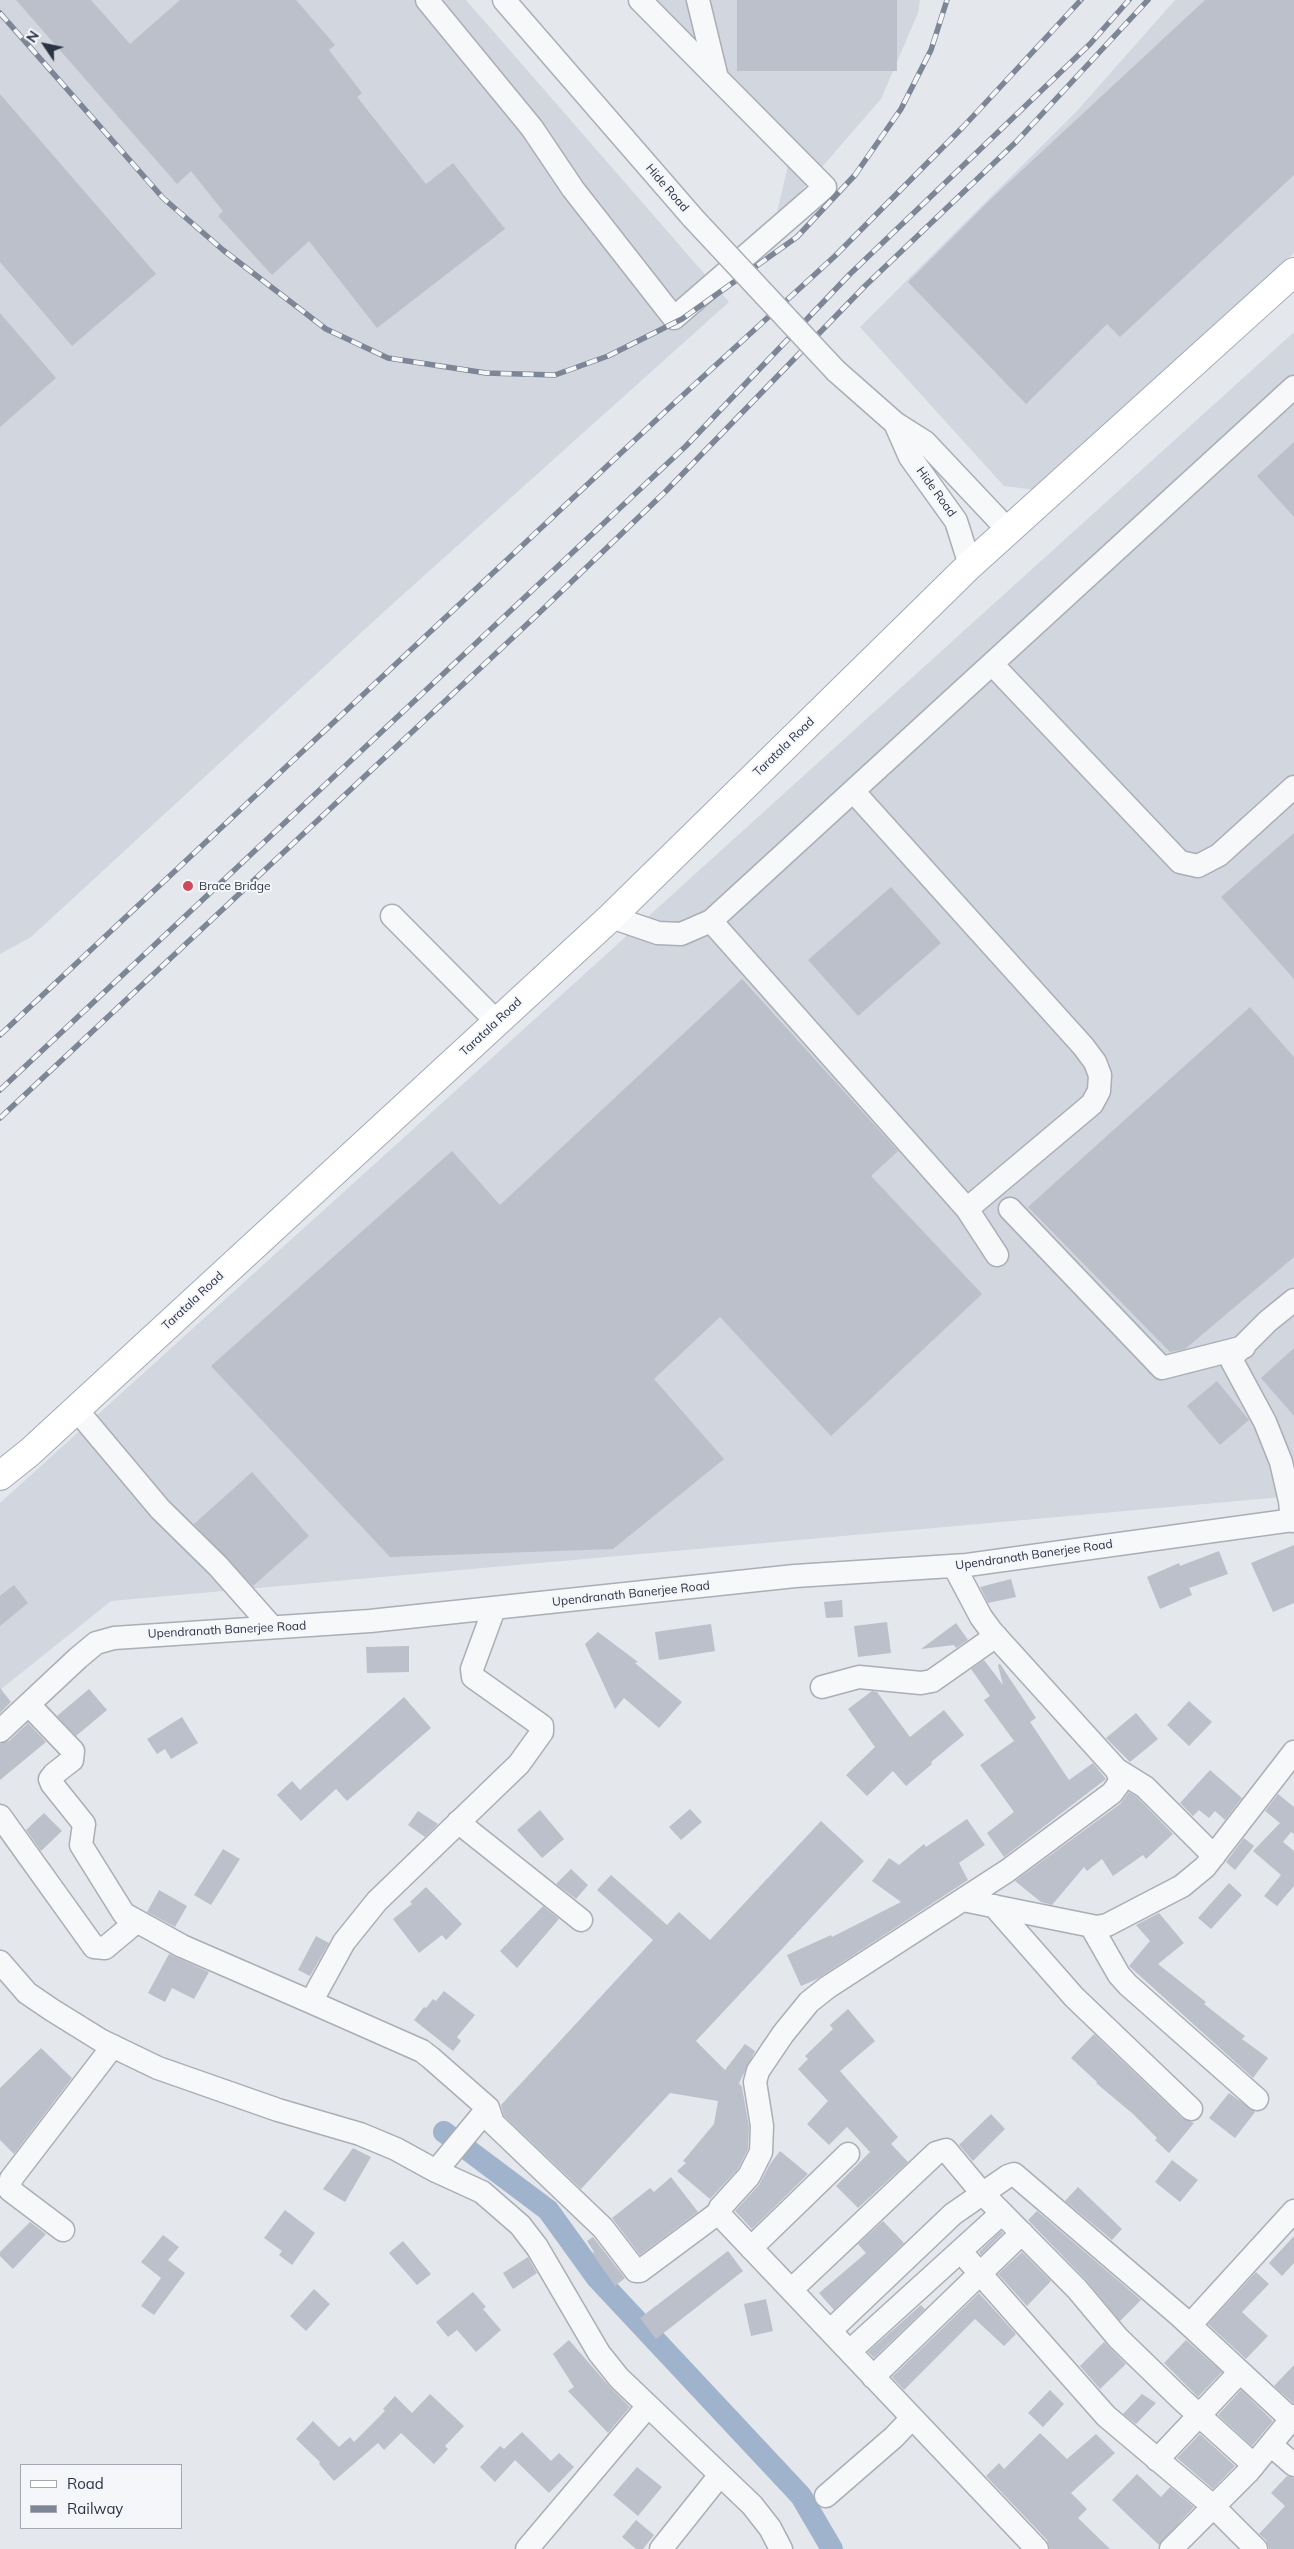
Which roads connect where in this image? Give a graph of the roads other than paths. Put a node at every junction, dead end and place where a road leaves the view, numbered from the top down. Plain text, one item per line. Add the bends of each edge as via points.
1 (427, 0) edge
2 (504, 0) edge
3 (640, 0) edge
4 (698, 0) edge
5 (717, 78) junction
6 (1294, 272) edge
7 (1294, 387) edge
8 (895, 422) junction
9 (1008, 530) junction
10 (970, 565) junction
11 (992, 664) junction
12 (1294, 787) edge
13 (853, 791) junction
14 (392, 916) dead end
15 (611, 916) junction
16 (712, 921) junction
17 (497, 1022) junction
18 (967, 1209) junction
19 (1010, 1209) dead end
20 (997, 1254) dead end
21 (1294, 1300) edge
22 (1244, 1347) junction
23 (76, 1409) junction
24 (0, 1476) edge
25 (1293, 1521) edge
26 (954, 1566) junction
27 (494, 1609) junction
28 (272, 1627) junction
29 (996, 1636) junction
30 (822, 1687) dead end
31 (29, 1705) junction
32 (0, 1731) edge
33 (1291, 1762) edge
34 (1116, 1770) junction
35 (0, 1816) edge
36 (458, 1822) junction
37 (1214, 1856) junction
38 (963, 1900) junction
39 (994, 1906) junction
40 (581, 1920) dead end
41 (136, 1922) junction
42 (1091, 1926) junction
43 (0, 1962) edge
44 (311, 2002) junction
45 (113, 2046) junction
46 (1257, 2099) dead end
47 (488, 2108) junction
48 (1191, 2110) dead end
49 (848, 2154) dead end
50 (436, 2171) junction
51 (982, 2193) junction
52 (1294, 2211) edge
53 (718, 2213) junction
54 (1002, 2213) junction
55 (63, 2230) dead end
56 (1022, 2233) junction
57 (751, 2248) junction
58 (961, 2252) junction
59 (980, 2273) junction
60 (791, 2290) junction
61 (1190, 2325) junction
62 (830, 2331) junction
63 (850, 2351) junction
64 (1240, 2372) junction
65 (873, 2377) junction
66 (648, 2406) junction
67 (1200, 2417) junction
68 (912, 2418) junction
69 (1293, 2418) edge
70 (1272, 2445) junction
71 (1157, 2460) junction
72 (1294, 2464) edge
73 (1254, 2465) junction
74 (720, 2474) junction
75 (826, 2496) dead end
76 (1214, 2507) junction
77 (527, 2549) edge
78 (661, 2549) edge
79 (781, 2549) edge
80 (1037, 2549) edge
81 (1171, 2549) edge
82 (1256, 2549) edge

1 - 5 street via 532,128 572,189 674,318 825,187
2 - 8 street, Hide Road, bridge via 692,218 836,371
3 - 5 street
4 - 5 street
6 - 9 main road, Taratala Road
7 - 11 street
8 - 9 street, Hide Road via 925,442
8 - 10 street, Hide Road via 910,457 956,521
9 - 10 main road, Taratala Road
10 - 15 main road, Taratala Road
11 - 12 street via 1180,862 1198,866 1219,855
11 - 13 street
13 - 16 street
13 - 18 street via 1083,1046 1100,1075 1099,1091 1092,1104
14 - 17 street
15 - 16 street via 658,933 681,934
15 - 17 main road, Taratala Road
16 - 18 street
17 - 23 main road, Taratala Road
18 - 20 street
19 - 22 street via 1162,1368
21 - 22 street via 1268,1321
22 - 25 street via 1232,1357 1232,1361 1265,1422 1281,1462
23 - 24 main road, Taratala Road
23 - 28 street via 160,1509 218,1566
25 - 26 street, Upendranath Banerjee Road
26 - 27 street, Upendranath Banerjee Road via 796,1576
26 - 29 street via 981,1617
27 - 28 street, Upendranath Banerjee Road
27 - 36 street via 472,1669 473,1677 543,1728 519,1764
28 - 31 street, Upendranath Banerjee Road via 114,1638 96,1644 78,1658
29 - 30 street via 932,1681 921,1683 859,1677
29 - 34 street
31 - 32 street, Upendranath Banerjee Road
31 - 41 street via 73,1751 72,1760 50,1779 84,1824 80,1845 124,1914
33 - 37 street
34 - 37 street via 1145,1787
34 - 38 street via 1120,1778 1112,1793
35 - 41 street via 94,1948 105,1948
36 - 40 street
36 - 44 street via 377,1901 344,1942
37 - 42 street via 1182,1886 1107,1925
38 - 39 street
38 - 53 street via 828,1987 809,2002 783,2034 756,2077 762,2126 761,2152 749,2176
39 - 42 street
39 - 48 street via 1074,1997
41 - 44 street via 182,1946
42 - 46 street via 1128,1985
43 - 45 street via 27,1993
44 - 47 street via 422,2051
45 - 50 street via 158,2068 278,2110 360,2134
45 - 55 street via 11,2179 10,2190
47 - 50 street
47 - 53 street via 493,2123 603,2228 636,2271
49 - 57 street
50 - 66 street via 482,2192 520,2225 537,2247 599,2353
51 - 54 street
51 - 60 street via 946,2150 936,2153
51 - 61 street via 1014,2174
51 - 62 street via 953,2214
52 - 61 street
53 - 57 street
54 - 56 street
54 - 58 street
56 - 59 street
56 - 67 street via 1077,2289 1114,2334
57 - 60 street
58 - 59 street
58 - 63 street
59 - 65 street
59 - 71 street via 1106,2416
60 - 62 street
61 - 64 street
62 - 63 street
63 - 65 street
64 - 67 street
64 - 69 street
65 - 68 street
66 - 74 street
66 - 77 street
67 - 71 street
67 - 73 street
68 - 75 street
68 - 80 street
69 - 70 street
70 - 72 street
70 - 73 street
71 - 76 street
73 - 76 street
74 - 78 street
74 - 79 street via 752,2505
76 - 81 street
76 - 82 street

